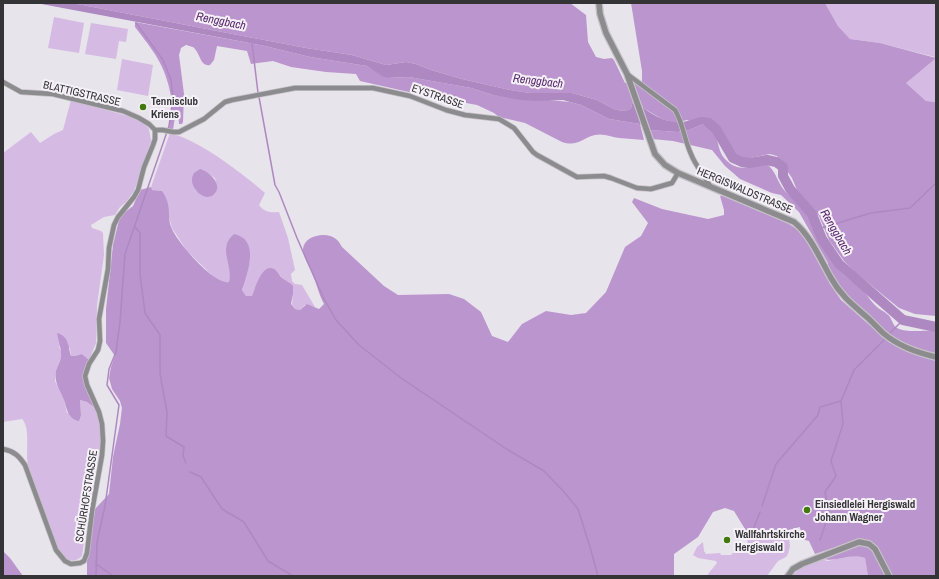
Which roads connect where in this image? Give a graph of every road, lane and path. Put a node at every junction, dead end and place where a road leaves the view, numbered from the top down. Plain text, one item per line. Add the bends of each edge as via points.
1 (599, 3) edge
2 (627, 74) junction
3 (3, 82) edge
4 (155, 130) junction
5 (678, 173) junction
6 (710, 186) junction
7 (936, 357) edge
8 (3, 449) edge
9 (788, 576) edge
10 (889, 576) edge

1 - 2 street, HERGISWALDSTRASSE via 606,33
2 - 5 street, HERGISWALDSTRASSE via 655,154 665,165
2 - 6 street via 675,110 696,166
3 - 4 street, BLATTIGSTRASSE via 21,92 49,93 122,111 139,118
4 - 5 street, EYSTRASSE via 179,132 232,100 295,88 364,88 410,96 465,115 499,119 514,128 537,155 577,177 604,176 636,188 650,189 672,183
4 - 8 street, SCHÜRHOFSTRASSE via 155,139 138,190 114,225 99,319 100,341 85,376 99,412 103,441 84,561 71,564 61,557 51,538 25,465 15,452
5 - 6 street, HERGISWALDSTRASSE
6 - 7 street, HERGISWALDSTRASSE via 794,222 807,236 843,296 890,338
9 - 10 street via 793,569 802,564 859,542 869,544 875,549

